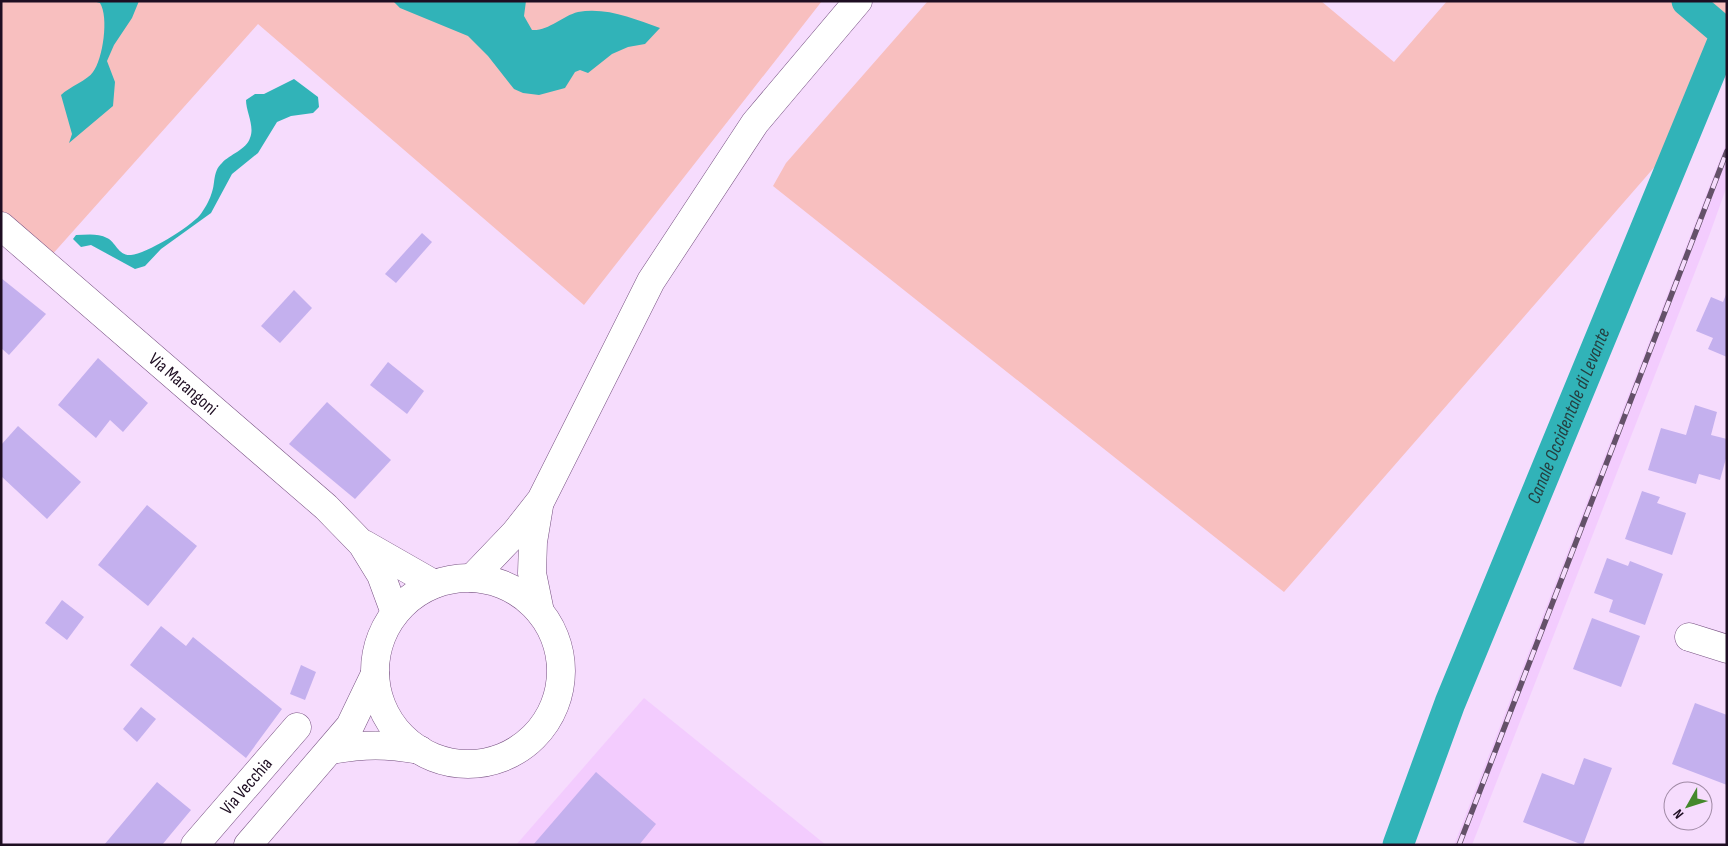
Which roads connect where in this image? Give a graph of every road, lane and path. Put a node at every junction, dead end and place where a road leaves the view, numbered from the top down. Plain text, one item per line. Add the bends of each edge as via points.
1 (858, 1) edge
2 (1, 226) edge
3 (541, 500) junction
4 (362, 544) junction
5 (472, 578) junction
6 (434, 584) junction
7 (540, 612) junction
8 (395, 613) junction
9 (1689, 637) dead end
10 (1727, 649) edge
11 (375, 674) junction
12 (296, 727) dead end
13 (331, 750) junction
14 (420, 750) junction
15 (195, 845) edge
16 (248, 845) edge

1 - 3 main road via 755,124 651,281
2 - 4 main road, Via Marangoni via 326,507
3 - 5 main road via 515,534
3 - 7 main road via 533,542 532,573
4 - 6 main road, Via Marangoni
4 - 8 main road, Via Marangoni via 381,575
5 - 6 main road
5 - 7 main road via 497,583 521,594
6 - 8 main road
7 - 14 main road via 554,634 561,659 561,685 553,710 539,732 520,750 496,760 470,764 444,761
8 - 11 main road via 379,646
9 - 10 main road
11 - 13 main road via 350,726
11 - 14 main road via 379,697 388,718 402,736
12 - 15 main road, Via Vecchia
13 - 14 main road via 364,744 391,744
13 - 16 main road

